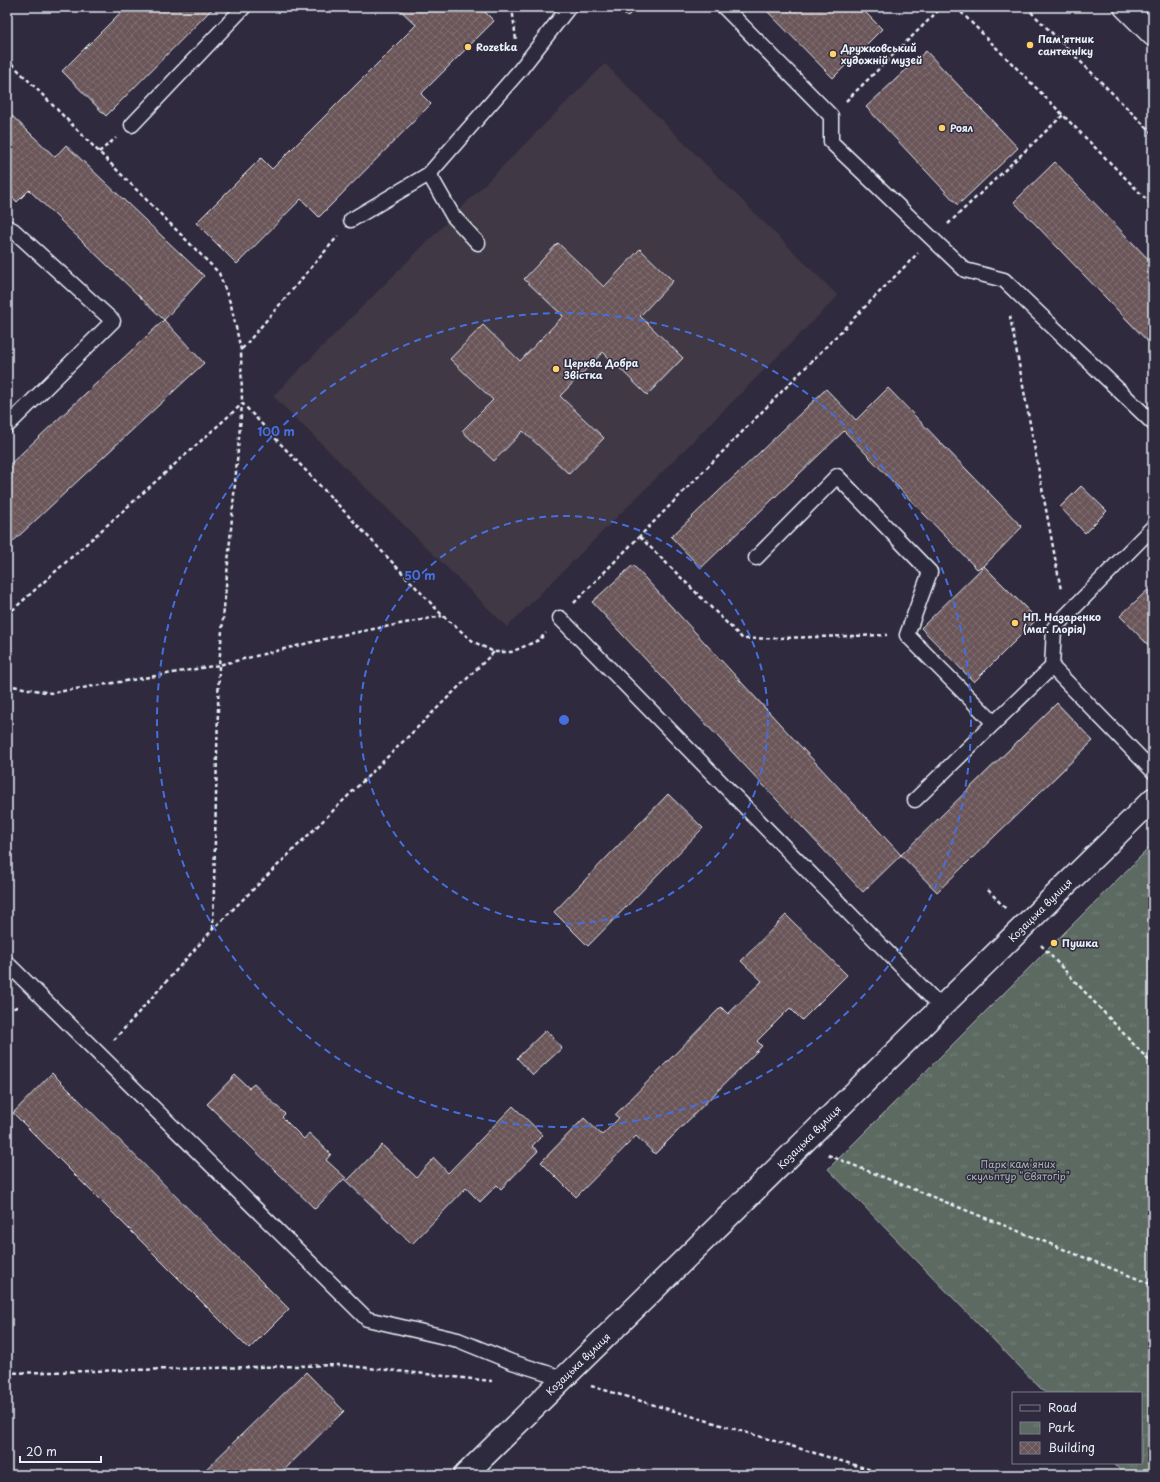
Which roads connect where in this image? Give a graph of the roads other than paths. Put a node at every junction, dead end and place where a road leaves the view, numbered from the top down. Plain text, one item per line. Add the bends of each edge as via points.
1 (244, 7) edge
2 (569, 7) edge
3 (724, 7) edge
4 (1125, 7) edge
5 (1153, 35) edge
6 (132, 125) dead end
7 (429, 174) junction
8 (351, 220) road end
9 (7, 227) edge
10 (478, 243) dead end
11 (1153, 424) edge
12 (7, 426) edge
13 (1153, 527) edge
14 (756, 558) dead end
15 (560, 618) road end
16 (1052, 667) junction
17 (994, 723) junction
18 (1153, 772) edge
19 (1153, 799) edge
20 (915, 800) dead end
21 (7, 963) edge
22 (941, 1007) junction
23 (563, 1378) junction
24 (465, 1475) edge

1 - 6 lane
2 - 7 lane via 520,70
3 - 11 lane via 831,116 831,142 965,270 1004,280
4 - 5 street
7 - 8 lane
7 - 10 lane via 453,216
9 - 12 lane via 113,321
13 - 16 lane via 1054,628
14 - 17 lane via 836,476 930,572 907,635
15 - 22 lane
16 - 17 lane
16 - 18 lane
17 - 20 lane
19 - 22 street, Козацька вулиця
21 - 23 lane via 368,1319 458,1340 512,1362
22 - 23 street, Козацька вулиця
23 - 24 street, Козацька вулиця

